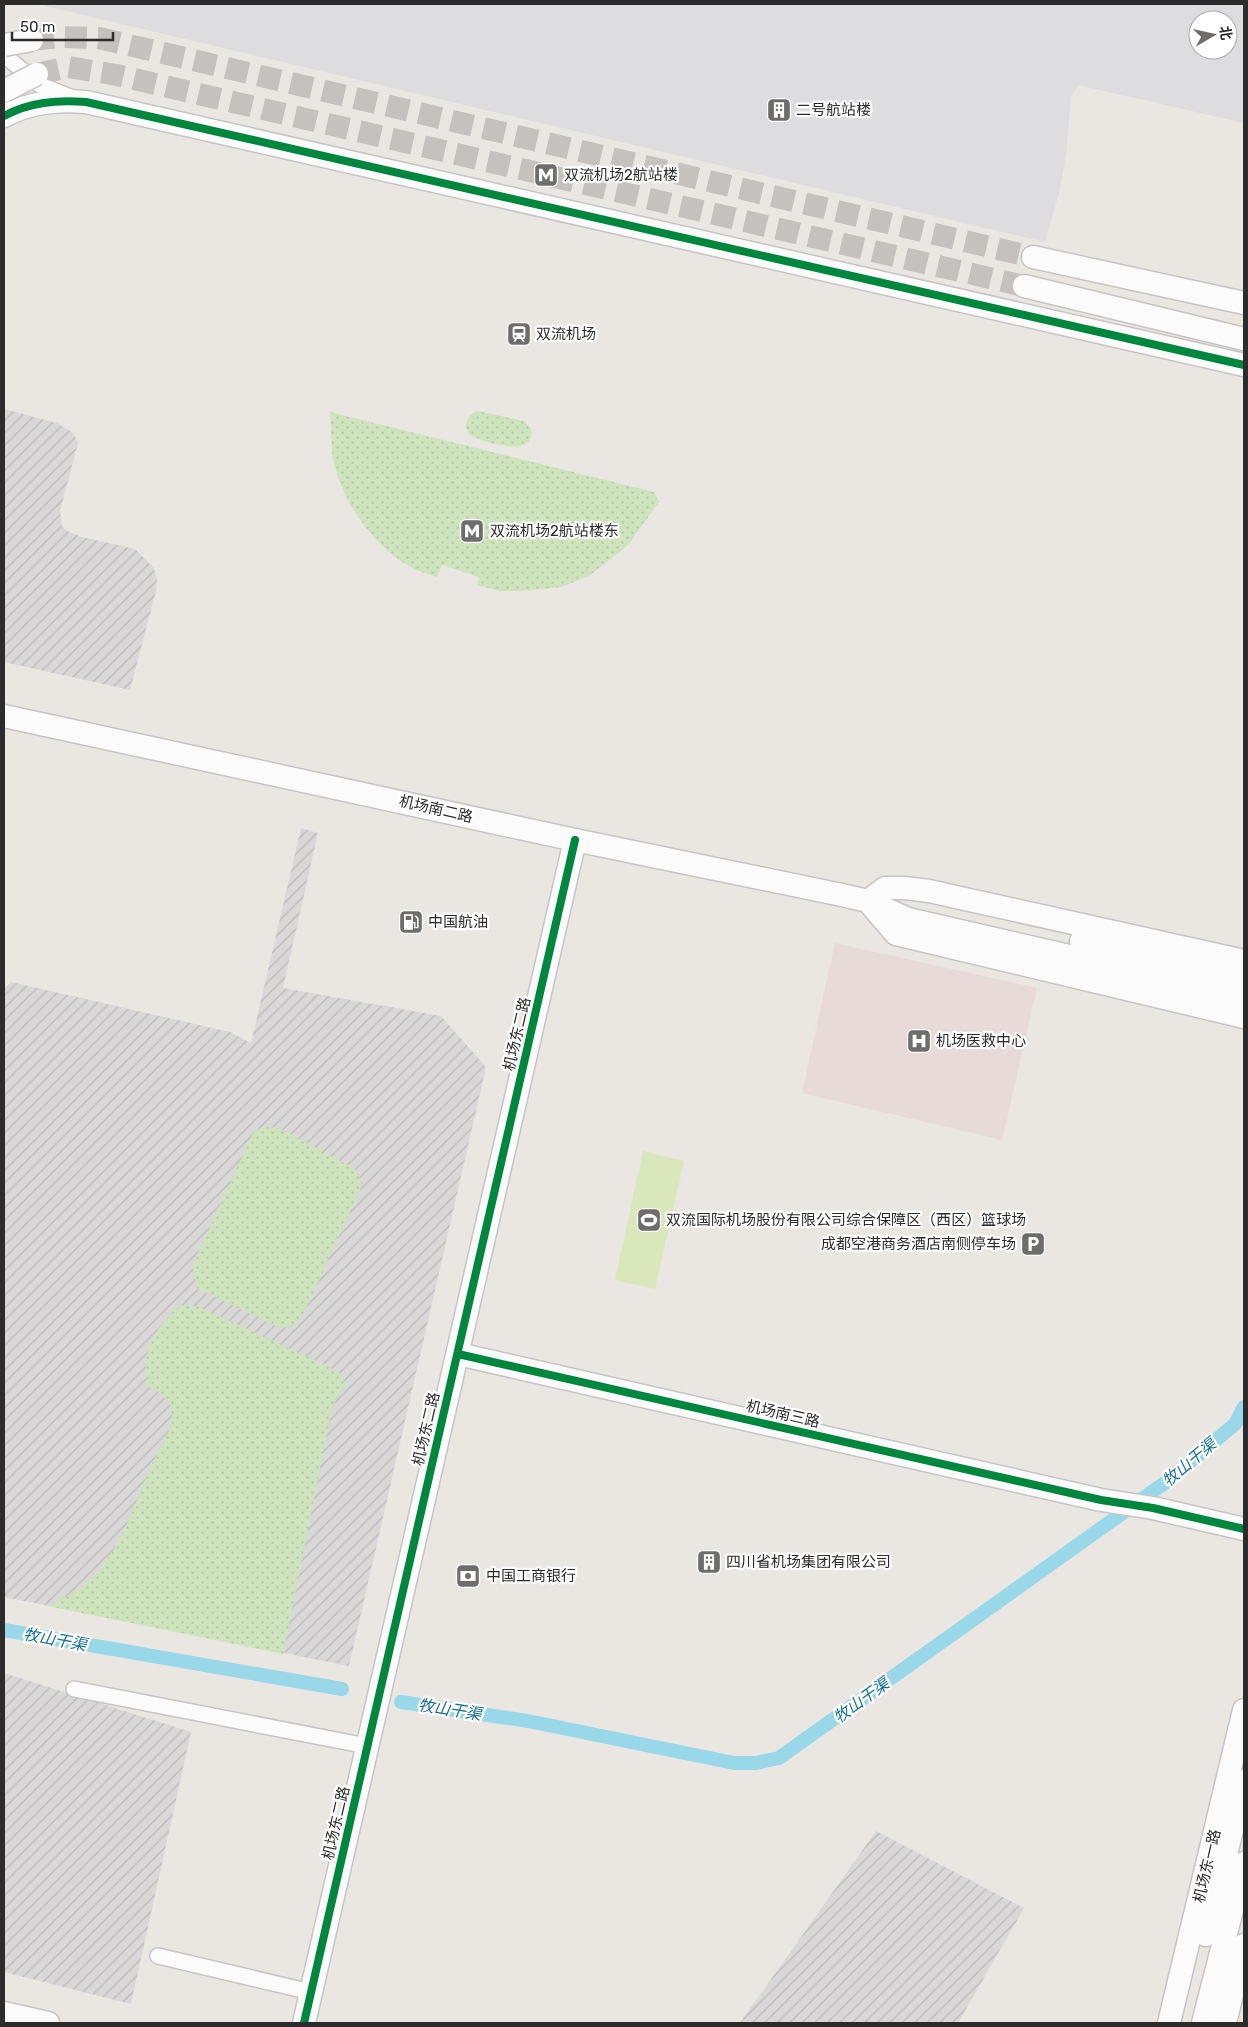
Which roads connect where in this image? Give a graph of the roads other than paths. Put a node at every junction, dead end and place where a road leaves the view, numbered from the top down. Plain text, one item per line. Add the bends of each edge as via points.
1 (32, 40) tunnel mouth
2 (4, 45) edge
3 (4, 55) edge
4 (37, 74) tunnel mouth
5 (4, 90) edge
6 (86, 102) junction
7 (4, 116) edge
8 (1033, 257) tunnel mouth
9 (1024, 286) tunnel mouth
10 (1244, 303) edge
11 (1244, 339) edge
12 (1244, 365) edge
13 (4, 716) edge
14 (575, 840) junction
15 (868, 901) junction
16 (910, 910) junction
17 (1244, 962) edge
18 (1244, 979) edge
19 (1244, 996) edge
20 (1244, 1017) edge
21 (458, 1354) junction
22 (1244, 1530) edge
23 (74, 1689) dead end
24 (1244, 1710) edge
25 (367, 1746) junction
26 (1244, 1781) edge
27 (1244, 1863) edge
28 (1244, 1945) edge
29 (158, 1956) dead end
30 (311, 1992) junction
31 (4, 2013) edge
32 (1238, 2017) edge
33 (48, 2023) edge
34 (304, 2023) edge
35 (1169, 2023) edge
36 (1185, 2023) edge
37 (1203, 2023) edge

1 - 2 street, bridge
3 - 6 street via 40,85
4 - 5 street, bridge
6 - 7 street via 47,102
6 - 12 street
8 - 10 street
9 - 11 street
13 - 14 street, 机场南二路
14 - 15 street, 机场南二路
14 - 21 street, 机场东二路
15 - 16 street, 机场南二路
15 - 17 street via 885,888 929,891
15 - 20 street via 896,934
16 - 18 street
16 - 19 street
21 - 22 street, 机场南三路
21 - 25 street, 机场东二路
23 - 25 street
24 - 35 street, 机场东一路
25 - 30 street, 机场东二路
26 - 36 street
27 - 37 street
28 - 32 street
29 - 30 street
30 - 34 street, 机场东二路
31 - 33 street

